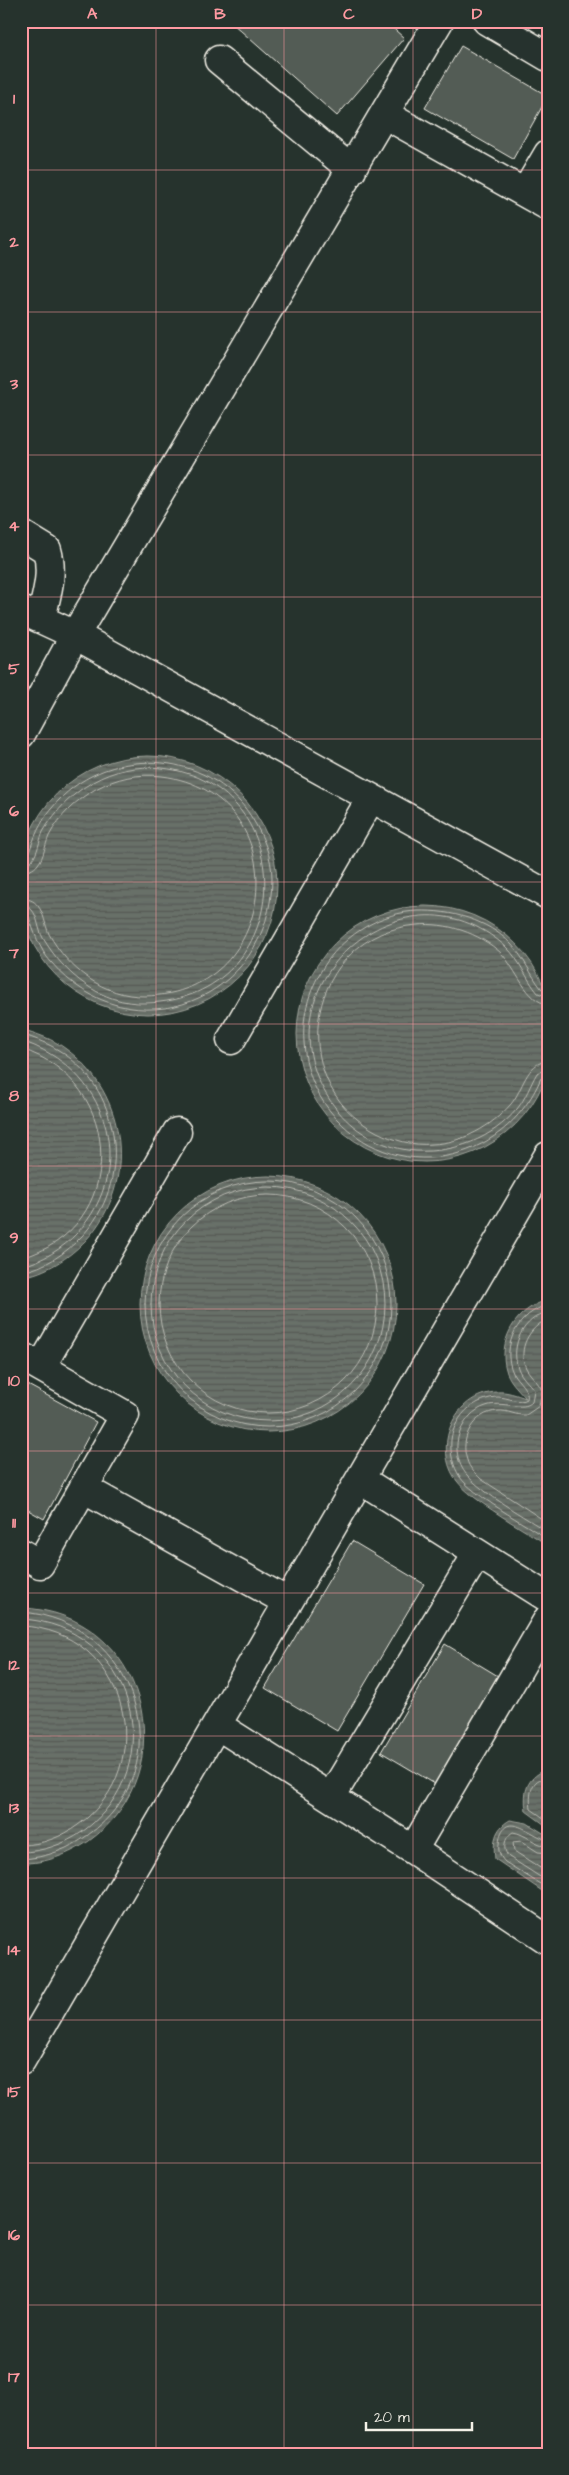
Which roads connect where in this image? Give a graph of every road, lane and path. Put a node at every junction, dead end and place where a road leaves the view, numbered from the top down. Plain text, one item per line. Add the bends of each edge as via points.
1 (502, 25) edge
2 (428, 26) edge
3 (548, 58) edge
4 (219, 60) dead end
5 (384, 114) junction
6 (548, 154) edge
7 (352, 170) junction
8 (536, 200) edge
9 (21, 534) edge
10 (31, 615) edge
11 (74, 635) junction
12 (21, 734) edge
13 (371, 798) junction
14 (548, 895) edge
15 (231, 1040) dead end
16 (177, 1132) dead end
17 (548, 1156) edge
18 (31, 1362) edge
19 (360, 1479) junction
20 (83, 1488) junction
21 (21, 1553) edge
22 (477, 1554) junction
23 (548, 1598) edge
24 (288, 1602) junction
25 (548, 1619) edge
26 (217, 1725) junction
27 (331, 1797) junction
28 (413, 1850) junction
29 (548, 1940) edge
30 (21, 2061) edge

1 - 3 lane
2 - 5 lane
4 - 7 lane
5 - 7 lane
5 - 8 lane
6 - 8 lane
7 - 11 lane
9 - 10 lane via 47,550 51,562 51,574
10 - 11 lane
11 - 12 lane
11 - 13 lane
13 - 14 lane
13 - 15 lane
16 - 18 lane
17 - 19 lane
18 - 20 lane via 125,1415
19 - 22 lane
19 - 24 lane
20 - 21 lane via 40,1564
20 - 24 lane
22 - 23 lane
22 - 27 lane
24 - 26 lane
25 - 28 lane
26 - 27 lane
26 - 30 lane
27 - 28 lane
28 - 29 lane

